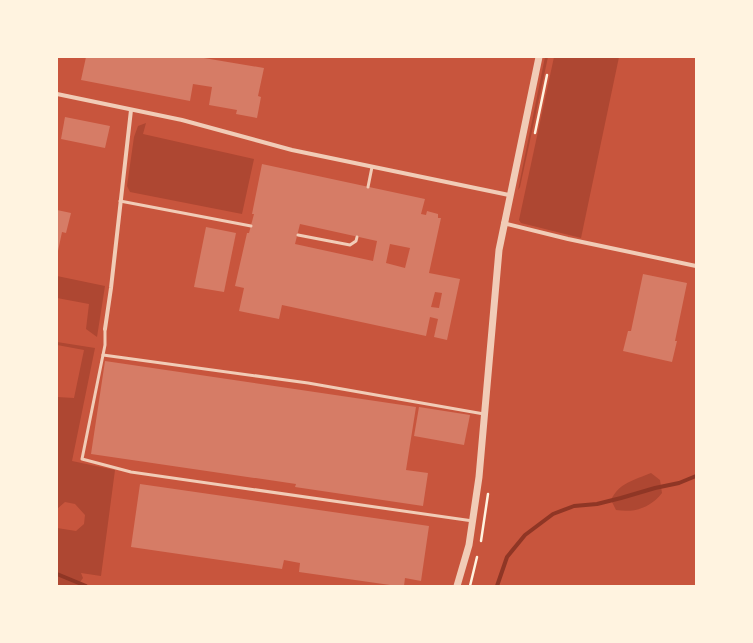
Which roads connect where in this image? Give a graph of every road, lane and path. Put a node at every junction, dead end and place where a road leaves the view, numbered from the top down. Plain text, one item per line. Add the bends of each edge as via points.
1 (539, 57) edge
2 (57, 94) edge
3 (131, 110) junction
4 (372, 167) junction
5 (368, 187) dead end
6 (509, 195) junction
7 (120, 201) junction
8 (503, 223) junction
9 (251, 226) dead end
10 (298, 235) dead end
11 (357, 237) dead end
12 (696, 266) edge
13 (105, 329) joint
14 (103, 355) junction
15 (484, 414) junction
16 (473, 521) junction
17 (457, 586) edge

1 - 6 street
2 - 3 street
3 - 4 street via 182,120 292,150
3 - 7 street
4 - 5 lane
4 - 6 street
6 - 8 street
7 - 9 lane
7 - 13 street
8 - 12 street
8 - 15 street
10 - 11 lane via 350,245
13 - 14 lane
14 - 15 lane via 308,383
14 - 16 lane via 82,459 131,472
15 - 16 street
16 - 17 street

